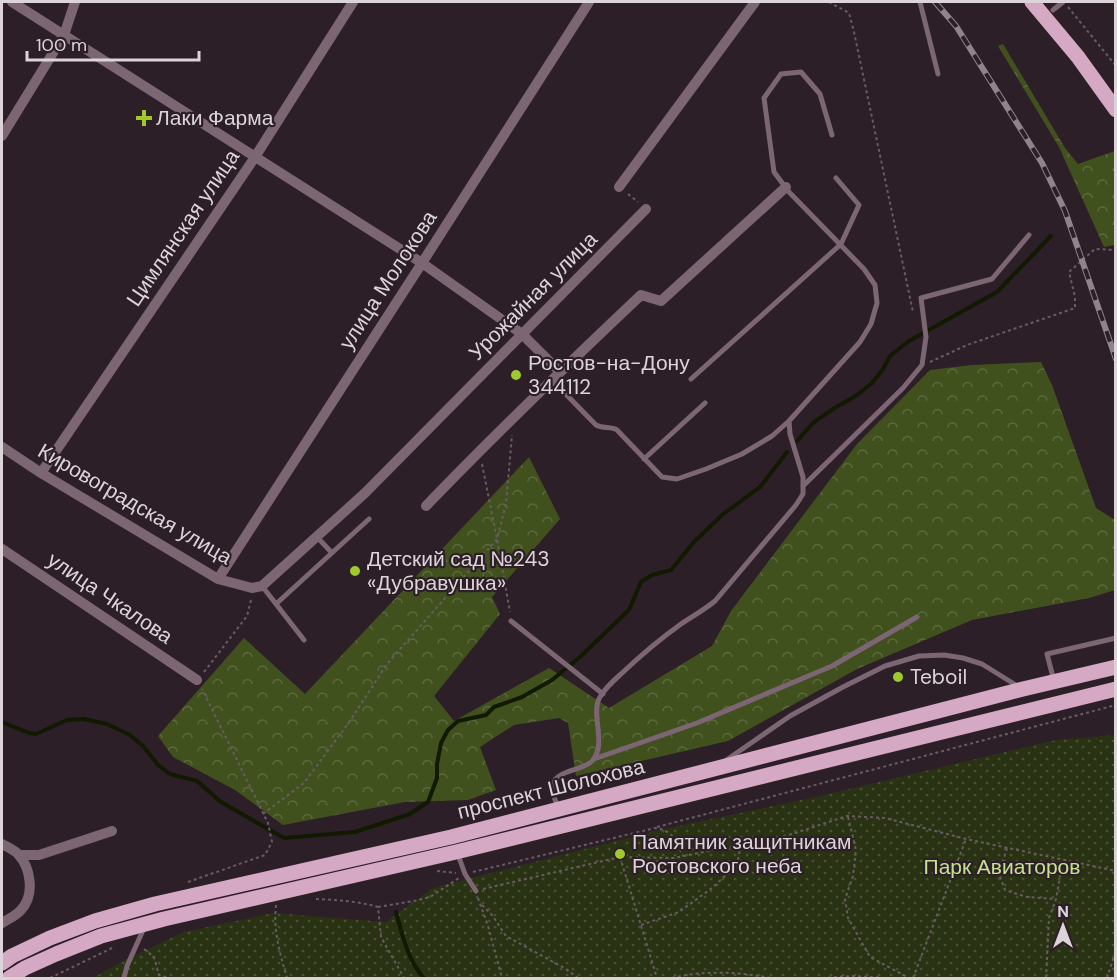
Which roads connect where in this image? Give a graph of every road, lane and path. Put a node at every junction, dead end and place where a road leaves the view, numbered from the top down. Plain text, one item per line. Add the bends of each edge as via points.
1 (12, 2) edge
2 (75, 2) edge
3 (353, 2) edge
4 (589, 2) edge
5 (755, 2) edge
6 (829, 2) edge
7 (920, 2) edge
8 (1032, 2) edge
9 (1056, 4) edge
10 (64, 35) junction
11 (1116, 66) edge
12 (938, 74) dead end
13 (1116, 92) edge
14 (1116, 110) edge
15 (832, 135) dead end
16 (2, 136) edge
17 (255, 157) junction
18 (836, 178) dead end
19 (619, 187) joint
20 (786, 187) junction
21 (646, 209) joint
22 (1029, 235) dead end
23 (841, 244) junction
24 (1116, 250) edge
25 (422, 264) junction
26 (913, 312) dead end
27 (522, 334) junction
28 (922, 365) junction
29 (556, 375) junction
30 (691, 379) dead end
31 (705, 403) dead end
32 (513, 418) junction
33 (789, 421) junction
34 (2, 447) edge
35 (479, 451) junction
36 (644, 459) junction
37 (41, 473) junction
38 (803, 486) junction
39 (426, 506) dead end
40 (369, 519) dead end
41 (316, 537) junction
42 (497, 539) junction
43 (2, 549) edge
44 (332, 553) junction
45 (218, 579) junction
46 (257, 587) junction
47 (276, 604) junction
48 (917, 617) dead end
49 (511, 621) joint
50 (1116, 638) edge
51 (304, 640) dead end
52 (1116, 667) edge
53 (198, 680) junction
54 (1055, 683) junction
55 (1023, 689) junction
56 (1116, 689) edge
57 (603, 694) junction
58 (1116, 705) edge
59 (594, 759) junction
60 (712, 770) junction
61 (558, 808) junction
62 (263, 814) junction
63 (847, 816) junction
64 (654, 828) junction
65 (112, 831) dead end
66 (966, 839) junction
67 (2, 844) edge
68 (741, 844) junction
69 (1007, 848) junction
70 (456, 852) junction
71 (19, 855) junction
72 (683, 856) junction
73 (620, 857) junction
74 (1063, 860) junction
75 (430, 870) dead end
76 (1116, 871) edge
77 (465, 874) junction
78 (476, 891) junction
79 (189, 896) junction
80 (277, 899) dead end
81 (309, 899) dead end
82 (1056, 900) junction
83 (480, 903) junction
84 (378, 907) junction
85 (2, 923) edge
86 (146, 924) junction
87 (641, 925) junction
88 (138, 943) junction
89 (112, 947) dead end
90 (1116, 950) edge
91 (2, 963) edge
92 (9, 978) edge
93 (50, 978) edge
94 (124, 978) edge
95 (169, 978) edge
96 (287, 978) edge
97 (405, 978) edge
98 (502, 978) edge
99 (578, 978) edge
100 (657, 978) edge
101 (672, 978) edge
102 (771, 978) edge
103 (822, 978) edge
104 (887, 978) edge
105 (909, 978) edge
106 (913, 978) edge
107 (1046, 978) edge
108 (1107, 978) edge

1 - 10 street
2 - 10 street
3 - 17 street, Цимлянская улица
4 - 25 street, улица Молокова
5 - 19 street
6 - 26 path via 849,14 854,32
7 - 12 lane
8 - 14 main road
9 - 11 path
9 - 13 main road
10 - 16 street
10 - 17 street
15 - 20 lane via 820,94 801,72 781,74 764,98 774,172
17 - 25 street
17 - 37 street, Цимлянская улица
18 - 23 lane via 859,205
19 - 21 path
20 - 23 lane
20 - 29 street via 661,301 640,295
21 - 27 street, Урожайная улица
22 - 28 lane via 992,279 921,298 926,337
23 - 30 lane
23 - 33 lane via 875,285 877,303 871,324 860,342
24 - 28 path via 1095,249 1069,272 1075,308 967,345
25 - 27 street
25 - 45 street, улица Молокова
27 - 29 street
27 - 41 street, Урожайная улица via 365,493
28 - 38 lane
29 - 32 street
29 - 36 lane via 596,425 623,432
31 - 36 lane
32 - 35 street
32 - 42 path via 506,504
33 - 36 lane via 742,454 677,479 662,477
33 - 38 lane
34 - 37 street, Кировоградская улица
35 - 39 street
35 - 42 path
37 - 45 street, Кировоградская улица
38 - 57 lane via 796,505 715,601 644,652
40 - 44 lane
41 - 44 lane
41 - 46 street, Урожайная улица
42 - 49 path
42 - 62 path via 387,664 304,783
43 - 53 street, улица Чкалова
44 - 47 lane
45 - 46 street, Кировоградская улица
46 - 47 lane
46 - 53 path via 247,616
47 - 51 lane
48 - 59 lane via 832,666 697,723
49 - 57 lane
50 - 54 lane via 1047,654
52 - 54 main road, проспект Шолохова
53 - 62 path
54 - 55 main road, проспект Шолохова
55 - 60 main road, проспект Шолохова
55 - 60 lane via 963,657 919,656 885,666 825,696
56 - 70 main road, проспект Шолохова
57 - 59 lane via 598,699 598,747
58 - 64 path
59 - 61 lane via 555,779 552,790
60 - 61 main road, проспект Шолохова
61 - 79 main road, проспект Шолохова via 451,837
62 - 79 path via 272,842 265,855 188,882
63 - 66 path via 885,818
63 - 68 path via 789,835
63 - 105 path via 856,850 845,899 848,918 870,957
64 - 72 path via 673,834
64 - 77 path
65 - 71 street via 39,855
66 - 69 path
66 - 106 path
67 - 71 street
68 - 72 path
68 - 87 path via 737,865 712,888 679,912
69 - 74 path
69 - 82 path via 999,874 1005,890
70 - 77 lane
70 - 86 main road, проспект Шолохова
71 - 85 street via 27,869 29,896 20,913
72 - 73 path
73 - 78 path
73 - 87 path
74 - 76 path
74 - 82 path
75 - 77 path
77 - 78 lane
77 - 84 path via 430,897
78 - 83 path
79 - 91 main road, проспект Шолохова via 95,921 50,938
80 - 96 path via 274,920
81 - 84 path via 336,899
82 - 107 path via 1049,918
83 - 98 path
83 - 99 path via 506,936
84 - 97 path via 381,938
86 - 88 lane
86 - 92 main road, проспект Шолохова via 101,936
87 - 100 path
88 - 94 lane
88 - 95 path via 154,957 159,975
89 - 93 path
90 - 108 path
101 - 102 path via 711,973
103 - 104 path

